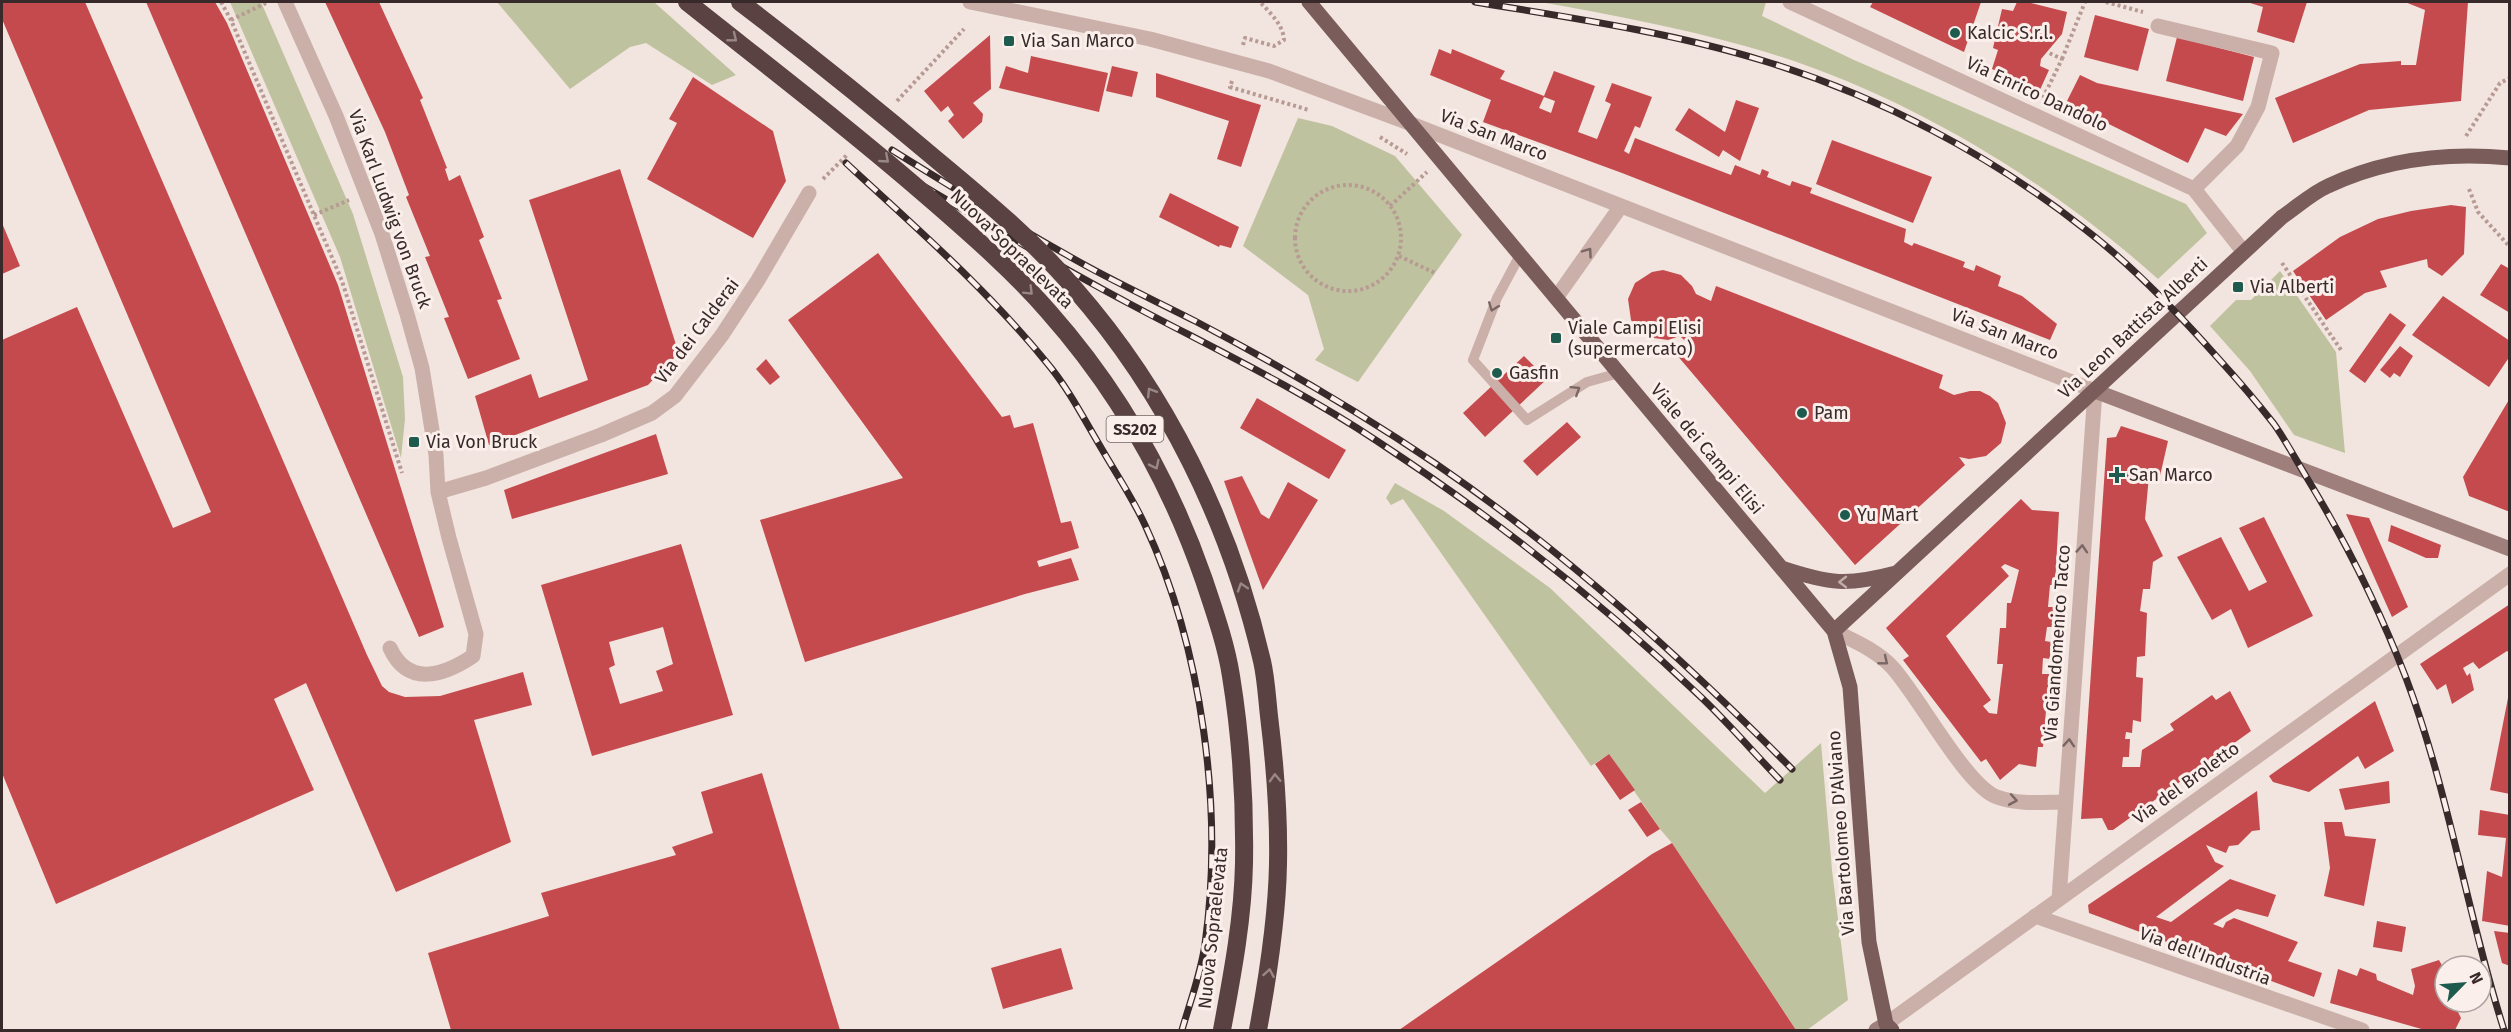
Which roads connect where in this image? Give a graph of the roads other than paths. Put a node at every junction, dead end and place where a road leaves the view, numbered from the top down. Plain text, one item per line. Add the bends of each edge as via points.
1 (285, 2) edge
2 (687, 2) edge
3 (740, 2) edge
4 (970, 2) edge
5 (1309, 2) edge
6 (1790, 2) edge
7 (2158, 26) road end
8 (1409, 123) junction
9 (2510, 158) edge
10 (2194, 189) junction
11 (809, 193) dead end
12 (1621, 206) junction
13 (2243, 251) junction
14 (1520, 255) junction
15 (1556, 298) junction
16 (1619, 373) junction
17 (2095, 391) junction
18 (438, 492) junction
19 (2510, 549) edge
20 (1782, 568) junction
21 (1900, 572) junction
22 (2510, 574) edge
23 (1834, 631) junction
24 (390, 648) dead end
25 (2066, 802) junction
26 (2059, 899) junction
27 (2035, 916) junction
28 (1885, 1028) edge
29 (1222, 1030) edge
30 (1258, 1030) edge
31 (2362, 1030) edge

1 - 18 street, Via Karl Ludwig von Bruck via 336,116 382,234 407,314 422,368
2 -> 29 highway, Nuova Sopraelevata / SS202, bridge via 876,152 971,234 1047,310 1104,380 1151,456 1185,525 1212,603 1231,674 1243,771 1244,866 1234,964
30 -> 3 highway, Nuova Sopraelevata / SS202, bridge via 1270,964 1278,865 1275,766 1263,664 1244,591 1215,511 1181,441 1130,359 1074,287 985,200
4 - 8 street, Via San Marco via 1150,39 1269,71
5 - 8 main road, Viale dei Campi Elisi
6 - 10 street, Via Enrico Dandolo
7 - 10 street via 2272,53 2258,107 2237,146
8 - 12 street, Via San Marco
8 - 14 main road, Viale dei Campi Elisi
9 - 13 main road, Via Leon Battista Alberti via 2460,156 2376,167 2326,186
10 - 13 street, Via Enrico Dandolo
11 - 18 street, Via dei Calderai via 722,335 675,396 652,413 601,435
15 -> 12 street
12 - 17 street, Via San Marco
13 - 17 main road, Via Leon Battista Alberti
14 - 15 main road, Viale dei Campi Elisi
14 -> 16 lane via 1497,298 1473,360 1527,420 1587,382
15 - 16 main road, Viale dei Campi Elisi
16 - 20 main road, Viale dei Campi Elisi
17 - 19 street, Via San Marco
17 - 21 main road, Via Leon Battista Alberti
25 -> 17 street, Via Giandomenico Tacco
18 - 24 street, Via Karl Ludwig von Bruck via 476,634 473,656 456,668 412,674 395,659
21 -> 20 main road via 1841,583
20 - 23 main road, Viale dei Campi Elisi
21 - 23 main road, Via Leon Battista Alberti
22 - 26 street, Via del Broletto
23 -> 25 street, Viale dei Campi Elisi via 1871,650 1892,667 1973,779 1996,797 2021,802
23 - 28 main road, Via Bartolomeo D'Alviano via 1850,687 1869,942
25 - 26 street, Via Giandomenico Tacco
26 - 27 street, Via del Broletto
27 - 28 street, Via del Broletto
27 - 31 street, Via dell'Industria

